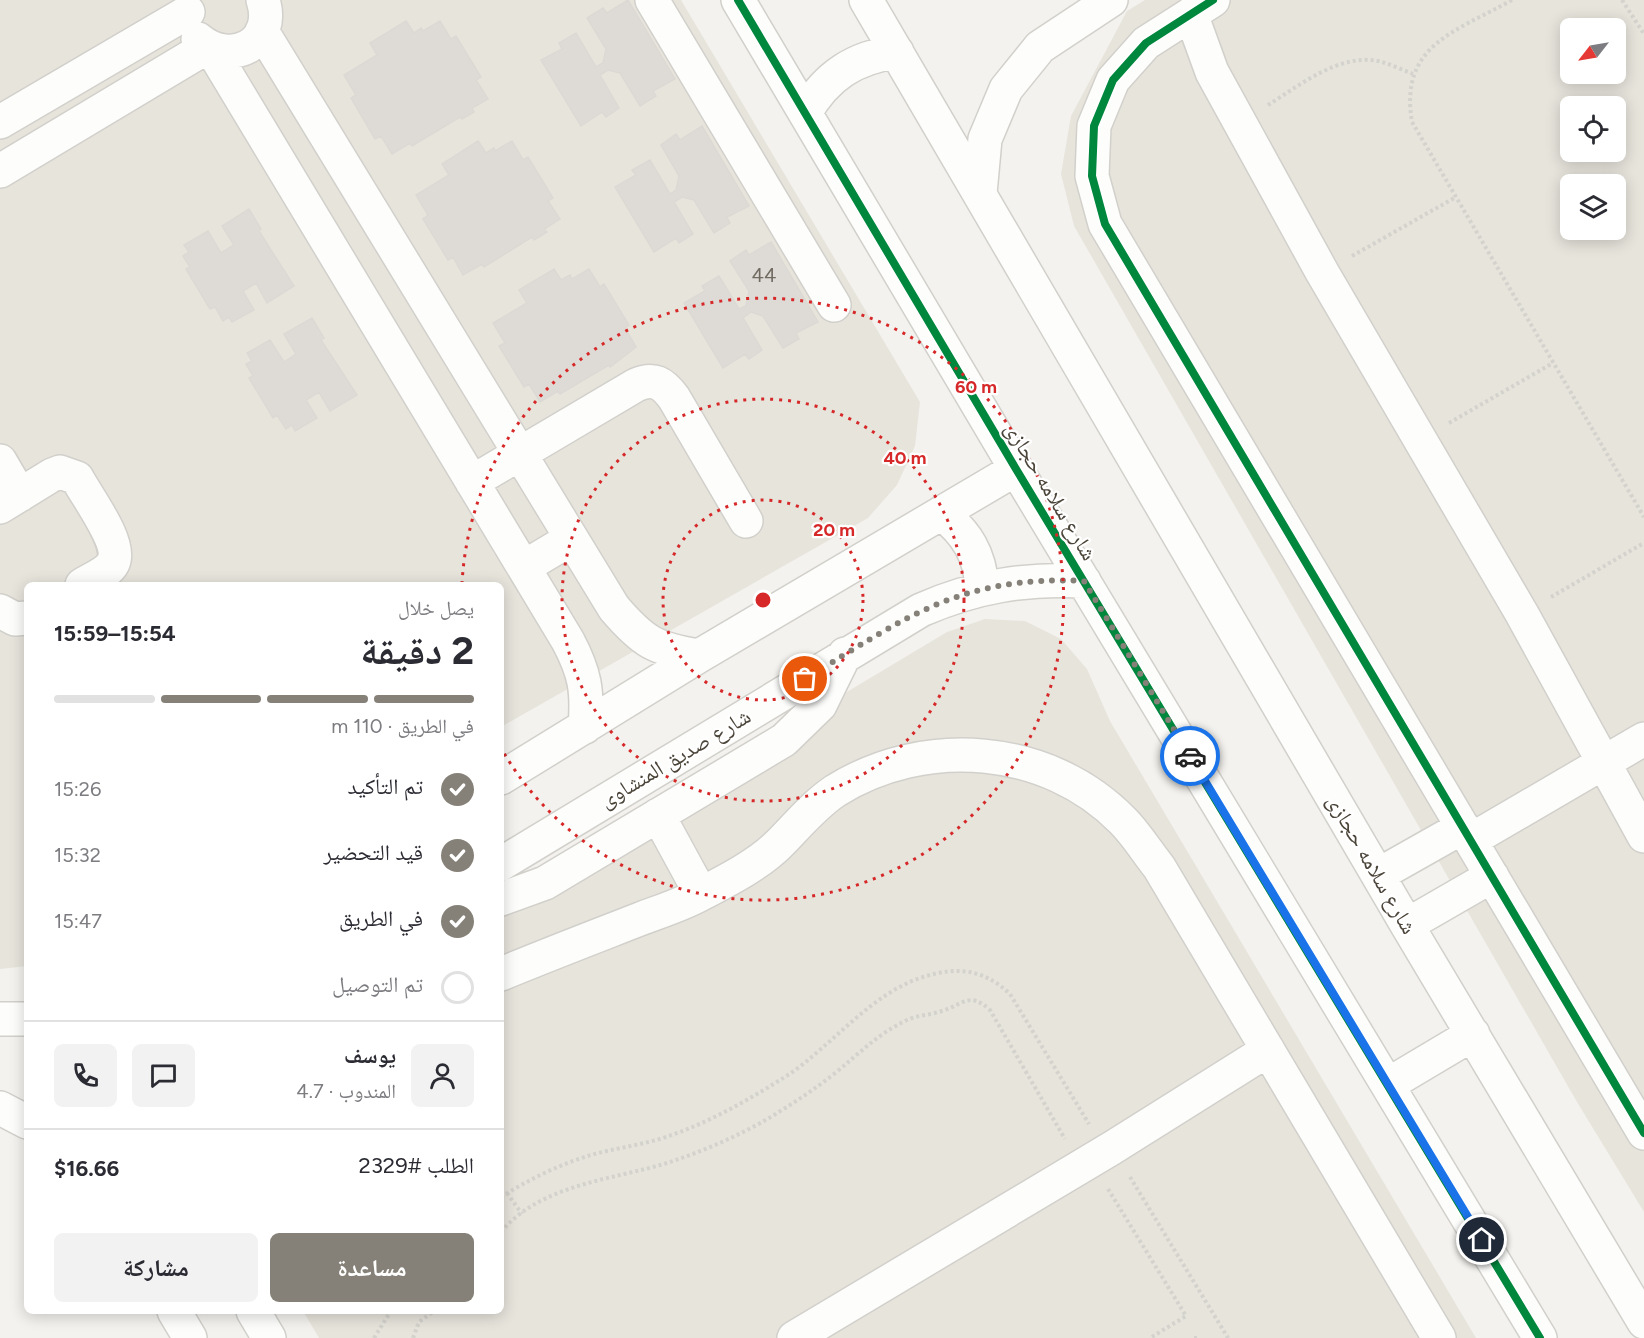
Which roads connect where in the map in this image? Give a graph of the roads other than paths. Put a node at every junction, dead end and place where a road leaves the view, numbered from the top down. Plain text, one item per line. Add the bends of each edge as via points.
1 (652, 0) edge
2 (738, 0) edge
3 (866, 0) edge
4 (1111, 0) edge
5 (190, 6) edge
6 (1202, 7) edge
7 (262, 16) edge
8 (210, 49) junction
9 (897, 52) junction
10 (805, 113) junction
11 (0, 122) edge
12 (0, 171) edge
13 (980, 193) junction
14 (834, 304) dead end
15 (519, 453) junction
16 (0, 460) edge
17 (1016, 469) junction
18 (472, 482) junction
19 (10, 501) edge
20 (941, 513) junction
21 (746, 520) dead end
22 (571, 538) junction
23 (524, 567) junction
24 (1084, 581) junction
25 (87, 582) edge
26 (982, 587) junction
27 (0, 611) edge
28 (24, 618) edge
29 (845, 654) junction
30 (699, 656) junction
31 (585, 727) junction
32 (1644, 739) edge
33 (1603, 763) junction
34 (504, 776) edge
35 (658, 816) junction
36 (1467, 834) junction
37 (1644, 836) edge
38 (504, 862) edge
39 (1378, 875) junction
40 (1492, 876) junction
41 (701, 894) junction
42 (504, 898) edge
43 (1407, 925) junction
44 (504, 973) edge
45 (0, 1019) edge
46 (24, 1019) edge
47 (1473, 1034) junction
48 (1268, 1050) junction
49 (1389, 1084) junction
50 (0, 1108) edge
51 (24, 1120) edge
52 (1644, 1133) edge
53 (176, 1314) edge
54 (255, 1314) edge
55 (1644, 1322) edge
56 (190, 1338) edge
57 (269, 1338) edge
58 (794, 1338) edge
59 (1439, 1338) edge
60 (1540, 1338) edge

1 - 14 street
2 - 10 street, شارع سلامه حجازى
3 - 9 street, شارع سلامه حجازى
4 - 13 street via 1040,47 1006,89 986,139
5 - 8 street via 196,38
5 - 11 street
6 - 33 street via 1212,72
6 - 36 street via 1146,42 1113,80 1094,126 1092,176 1106,224
7 - 8 street via 250,46 231,53
7 - 15 street
8 - 12 street
8 - 18 street
9 - 10 street via 878,54 842,70
9 - 13 street, شارع سلامه حجازى
10 - 17 street, شارع سلامه حجازى
13 - 39 street, شارع سلامه حجازى
15 - 18 street
15 - 21 street via 636,385 657,381 674,398
15 - 22 street
16 - 19 street
17 - 20 street
17 - 24 street, شارع سلامه حجازى
18 - 23 street
19 - 25 street via 60,472 77,478 116,549 113,564
20 - 26 street via 967,537 981,570
20 - 30 street
22 - 23 street
22 - 30 street via 614,608 636,634 666,651
23 - 31 street via 582,667 588,697
24 - 26 street, شارع صديق المنشاوى via 1027,580
24 - 49 street, شارع سلامه حجازى
26 - 29 street, شارع صديق المنشاوى via 921,610
27 - 28 street via 15,619
29 - 35 street via 820,705 784,740
29 - 38 street, شارع صديق المنشاوى
30 - 31 street
31 - 34 street
32 - 33 street
33 - 36 street
33 - 37 street
35 - 41 street
35 - 42 street via 545,883
36 - 39 street
36 - 40 street
39 - 43 street, شارع سلامه حجازى
40 - 43 street
40 - 52 street
41 - 44 street
41 - 48 street via 778,846 804,816 834,792 869,773 905,761 963,753 1022,761 1076,784 1122,820 1159,867
43 - 47 street, شارع سلامه حجازى
45 - 46 street
47 - 49 street
47 - 55 street, شارع سلامه حجازى
48 - 58 street via 1098,1157
48 - 59 street
49 - 60 street, شارع سلامه حجازى
50 - 51 street
53 - 56 street
54 - 57 street

